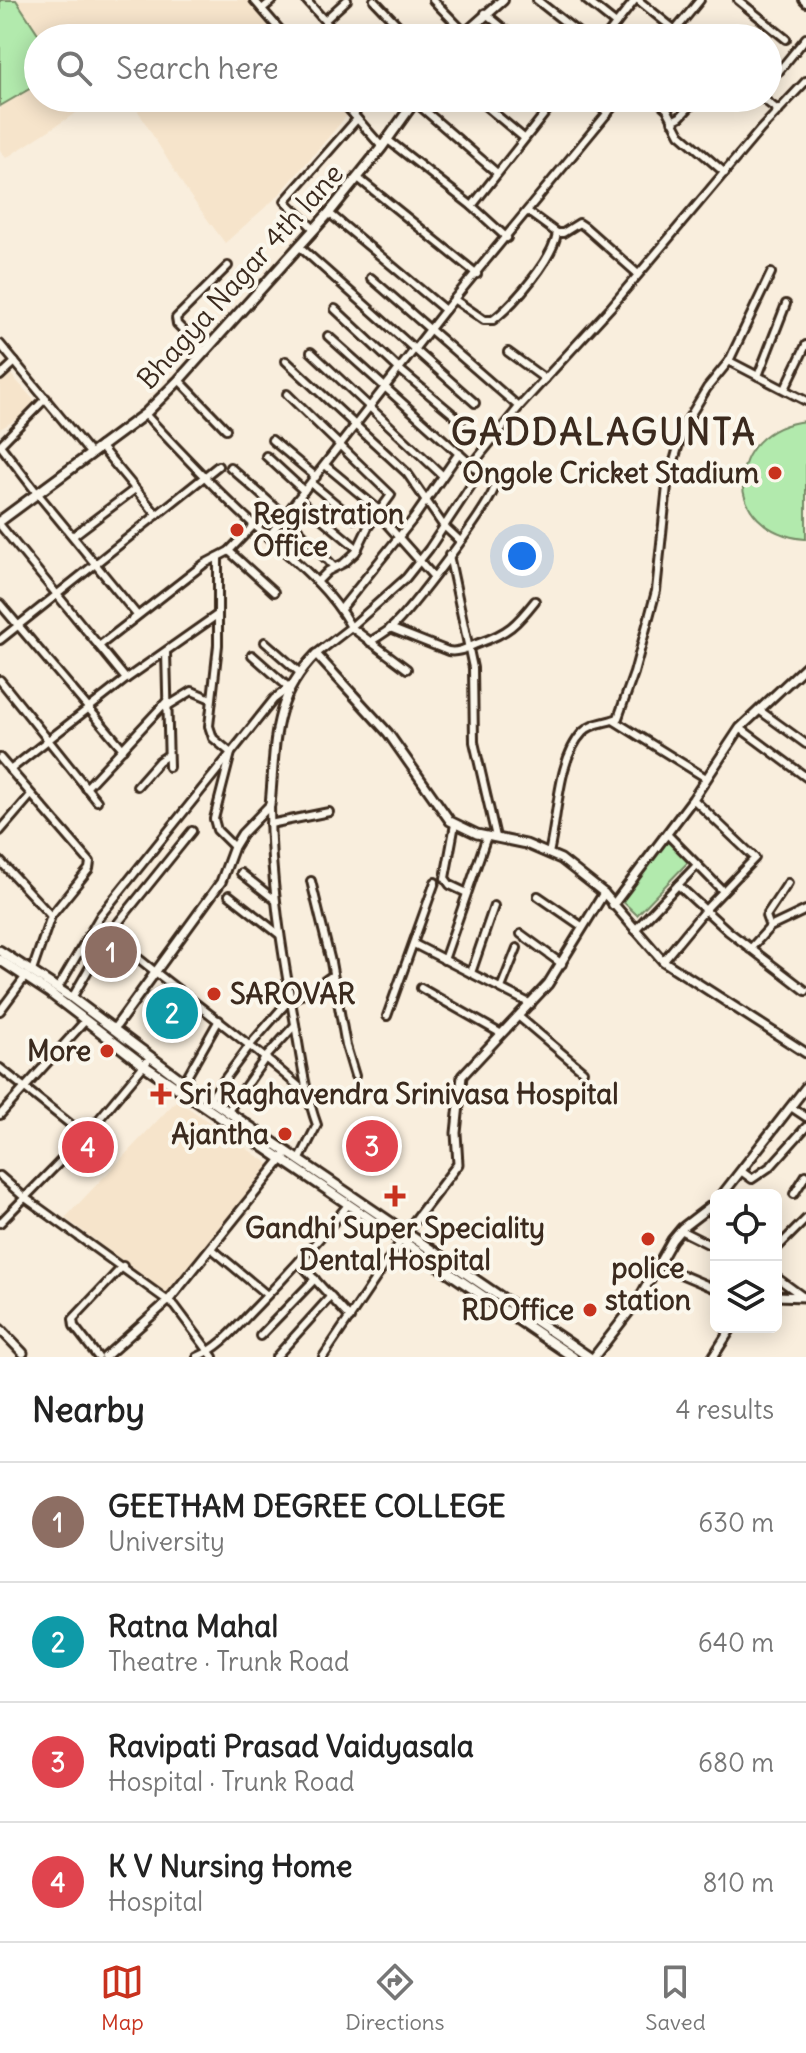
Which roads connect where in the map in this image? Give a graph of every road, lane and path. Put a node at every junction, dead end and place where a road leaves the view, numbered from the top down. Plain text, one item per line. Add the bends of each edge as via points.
1 (254, 0) edge
2 (273, 0) edge
3 (306, 0) edge
4 (347, 0) edge
5 (374, 0) edge
6 (433, 0) edge
7 (537, 0) edge
8 (586, 0) edge
9 (636, 0) edge
10 (689, 0) edge
11 (738, 0) edge
12 (496, 2) edge
13 (698, 3) edge
14 (262, 9) junction
15 (485, 13) junction
16 (327, 23) joint
17 (275, 24) edge
18 (396, 24) edge
19 (454, 24) edge
20 (475, 24) edge
21 (498, 24) edge
22 (567, 24) edge
23 (616, 24) joint
24 (667, 24) edge
25 (680, 24) edge
26 (768, 24) edge
27 (782, 36) edge
28 (806, 38) edge
29 (786, 39) dead end
30 (782, 67) edge
31 (806, 81) edge
32 (782, 108) edge
33 (352, 112) edge
34 (358, 112) edge
35 (408, 112) edge
36 (429, 112) edge
37 (493, 112) edge
38 (545, 112) edge
39 (668, 112) edge
40 (685, 112) edge
41 (778, 112) edge
42 (608, 113) edge
43 (356, 117) junction
44 (672, 121) junction
45 (524, 138) junction
46 (385, 144) junction
47 (497, 173) junction
48 (725, 173) junction
49 (358, 178) junction
50 (472, 206) junction
51 (527, 211) junction
52 (329, 213) junction
53 (314, 229) junction
54 (557, 233) junction
55 (507, 238) junction
56 (300, 247) junction
57 (228, 266) dead end
58 (771, 273) dead end
59 (477, 274) junction
60 (638, 274) junction
61 (371, 278) dead end
62 (455, 300) junction
63 (786, 304) dead end
64 (335, 309) dead end
65 (445, 310) junction
66 (429, 330) junction
67 (328, 336) dead end
68 (0, 344) edge
69 (806, 345) edge
70 (414, 350) junction
71 (311, 352) dead end
72 (508, 352) dead end
73 (205, 353) junction
74 (286, 361) dead end
75 (729, 361) junction
76 (15, 362) junction
77 (399, 369) junction
78 (0, 376) edge
79 (758, 376) junction
80 (545, 379) junction
81 (179, 380) junction
82 (384, 389) junction
83 (785, 389) junction
84 (287, 394) dead end
85 (798, 395) junction
86 (806, 395) edge
87 (46, 398) junction
88 (806, 401) edge
89 (475, 403) dead end
90 (370, 407) junction
91 (519, 407) junction
92 (145, 414) junction
93 (461, 421) dead end
94 (355, 426) junction
95 (226, 429) dead end
96 (272, 440) dead end
97 (340, 445) junction
98 (100, 446) junction
99 (90, 453) junction
100 (459, 453) junction
101 (266, 456) dead end
102 (325, 465) junction
103 (472, 465) junction
104 (218, 466) dead end
105 (230, 467) dead end
106 (480, 472) junction
107 (442, 475) junction
108 (204, 478) junction
109 (313, 480) junction
110 (135, 489) junction
111 (304, 491) junction
112 (37, 493) junction
113 (298, 499) junction
114 (427, 501) junction
115 (378, 511) junction
116 (157, 515) junction
117 (285, 516) junction
118 (354, 519) dead end
119 (0, 523) edge
120 (254, 525) junction
121 (443, 525) junction
122 (73, 536) junction
123 (400, 536) junction
124 (268, 537) junction
125 (459, 540) junction
126 (358, 549) junction
127 (229, 551) junction
128 (449, 555) junction
129 (218, 557) junction
130 (420, 560) junction
131 (95, 564) junction
132 (334, 567) junction
133 (433, 576) junction
134 (317, 582) junction
135 (274, 592) dead end
136 (57, 595) junction
137 (535, 601) dead end
138 (0, 604) edge
139 (341, 609) junction
140 (137, 615) junction
141 (217, 615) junction
142 (18, 626) junction
143 (351, 627) junction
144 (390, 628) junction
145 (0, 640) edge
146 (265, 642) dead end
147 (370, 642) junction
148 (99, 646) junction
149 (468, 647) junction
150 (166, 652) junction
151 (316, 654) junction
152 (252, 655) dead end
153 (806, 666) edge
154 (407, 669) dead end
155 (299, 672) junction
156 (126, 679) junction
157 (0, 680) edge
158 (289, 686) junction
159 (211, 699) junction
160 (166, 704) junction
161 (89, 708) junction
162 (759, 710) junction
163 (613, 720) junction
164 (740, 728) junction
165 (47, 739) junction
166 (806, 744) edge
167 (123, 749) junction
168 (231, 753) junction
169 (168, 755) junction
170 (0, 758) edge
171 (169, 767) dead end
172 (10, 770) junction
173 (806, 777) edge
174 (706, 778) junction
175 (137, 786) dead end
176 (86, 788) junction
177 (31, 795) junction
178 (693, 799) junction
179 (97, 801) dead end
180 (270, 805) junction
181 (329, 812) dead end
182 (270, 824) junction
183 (455, 824) junction
184 (0, 831) edge
185 (192, 831) dead end
186 (667, 834) junction
187 (491, 836) junction
188 (234, 847) junction
189 (549, 853) junction
190 (0, 861) edge
191 (697, 865) junction
192 (241, 873) dead end
193 (311, 881) dead end
194 (435, 882) dead end
195 (788, 883) dead end
196 (678, 885) junction
197 (723, 891) junction
198 (467, 893) junction
199 (604, 893) junction
200 (229, 895) dead end
201 (538, 896) dead end
202 (275, 900) junction
203 (613, 905) junction
204 (494, 906) dead end
205 (705, 910) junction
206 (806, 910) edge
207 (51, 916) junction
208 (583, 927) junction
209 (770, 927) junction
210 (635, 930) junction
211 (109, 934) junction
212 (521, 934) dead end
213 (280, 935) junction
214 (414, 944) junction
215 (517, 948) dead end
216 (750, 949) junction
217 (0, 951) edge
218 (0, 960) edge
219 (444, 960) junction
220 (663, 961) junction
221 (562, 964) junction
222 (471, 973) junction
223 (29, 974) junction
224 (156, 974) junction
225 (333, 975) junction
226 (58, 988) junction
227 (421, 988) dead end
228 (501, 988) junction
229 (806, 991) edge
230 (72, 998) junction
231 (290, 999) junction
232 (531, 1004) junction
233 (0, 1011) edge
234 (387, 1016) dead end
235 (518, 1016) junction
236 (219, 1020) junction
237 (85, 1021) junction
238 (295, 1025) junction
239 (114, 1029) junction
240 (500, 1033) junction
241 (108, 1038) junction
242 (250, 1045) junction
243 (806, 1053) edge
244 (266, 1057) junction
245 (148, 1062) junction
246 (0, 1068) edge
247 (583, 1071) dead end
248 (355, 1076) dead end
249 (184, 1082) junction
250 (25, 1087) junction
251 (806, 1087) edge
252 (306, 1093) junction
253 (210, 1099) junction
254 (791, 1107) junction
255 (228, 1111) junction
256 (0, 1115) edge
257 (806, 1117) edge
258 (806, 1127) edge
259 (85, 1136) junction
260 (285, 1157) junction
261 (299, 1161) junction
262 (741, 1171) junction
263 (806, 1175) edge
264 (0, 1176) edge
265 (727, 1189) edge
266 (794, 1194) dead end
267 (24, 1197) junction
268 (348, 1205) junction
269 (709, 1209) edge
270 (806, 1219) edge
271 (0, 1223) edge
272 (680, 1230) junction
273 (403, 1237) junction
274 (782, 1243) edge
275 (710, 1245) edge
276 (211, 1248) junction
277 (299, 1262) junction
278 (659, 1265) junction
279 (123, 1266) junction
280 (315, 1279) junction
281 (782, 1281) edge
282 (710, 1286) edge
283 (267, 1295) junction
284 (331, 1296) junction
285 (782, 1296) edge
286 (804, 1296) edge
287 (168, 1301) junction
288 (350, 1318) junction
289 (0, 1329) edge
290 (728, 1333) edge
291 (260, 1336) dead end
292 (571, 1354) edge
293 (211, 1355) edge
294 (22, 1356) edge
295 (588, 1356) edge
296 (98, 1357) edge
297 (105, 1357) edge
298 (197, 1357) edge
299 (276, 1357) edge
300 (323, 1357) edge
301 (713, 1357) edge

1 - 14 street
2 - 14 street
3 - 16 street
4 - 16 street
5 - 18 street
6 - 19 street
7 - 22 street
8 - 23 street
9 - 23 street
9 - 24 street
10 - 13 street
11 - 26 street
12 - 15 main road
13 - 25 street
14 - 17 street
15 - 20 main road
15 - 21 street
27 - 29 street
28 - 30 street
31 - 32 street
33 - 43 street
34 - 43 street
35 - 46 main road, Bhagya Nagar 4th lane
36 - 47 street
37 - 45 street
38 - 45 street
39 - 44 street
40 - 44 street
41 - 48 street
42 - 51 street
43 - 46 street
43 - 53 street via 285,201
44 - 48 street
45 - 47 street
46 - 49 main road, Bhagya Nagar 4th lane
46 - 50 street
47 - 50 street
48 - 60 street
49 - 52 main road, Bhagya Nagar 4th lane
49 - 59 street
50 - 55 street
51 - 54 street
51 - 55 street
52 - 53 main road, Bhagya Nagar 4th lane
52 - 65 street
53 - 56 main road, Bhagya Nagar 4th lane
54 - 60 street via 579,223
54 - 62 street via 553,250 493,320 484,320
55 - 59 street
56 - 70 street
56 - 73 main road, Bhagya Nagar 4th lane
57 - 73 street via 175,321
58 - 75 street
59 - 62 street
60 - 80 street
61 - 66 street
62 - 65 street
63 - 79 street
64 - 77 street
65 - 66 street
66 - 70 street
66 - 91 street
67 - 82 street
68 - 76 street
69 - 83 street
70 - 77 street
70 - 89 street
71 - 90 street
72 - 80 street
73 - 81 main road, Bhagya Nagar 4th lane
74 - 94 street
75 - 79 street
75 - 163 street via 684,426 667,486 656,591 626,700
76 - 78 street
76 - 87 street
77 - 82 street
77 - 93 street
79 - 83 street
80 - 91 street
81 - 92 main road, Bhagya Nagar 4th lane
81 - 95 street
82 - 90 street
82 - 100 street
83 - 85 street
84 - 97 street
85 - 86 street
85 - 88 street
87 - 99 street
87 - 112 street via 0,445
90 - 94 street
90 - 107 street
91 - 103 street
92 - 98 main road, Bhagya Nagar 4th lane
92 - 108 street
94 - 97 street
94 - 114 street via 407,473
96 - 109 street
97 - 102 street
97 - 115 street via 390,493
98 - 99 main road, Bhagya Nagar 4th lane
98 - 110 street
99 - 112 main road, Bhagya Nagar 4th lane
100 - 103 street
100 - 107 street
101 - 111 street
102 - 109 street
102 - 115 street
103 - 106 street
104 - 108 street
105 - 117 street
106 - 121 street
106 - 125 street via 495,486 494,492
107 - 114 street
108 - 116 street
108 - 120 street
109 - 111 street
109 - 118 street
110 - 116 street
110 - 122 street
111 - 113 street
112 - 119 main road, Bhagya Nagar 4th lane
112 - 122 street
113 - 117 street
113 - 126 street
114 - 121 street
114 - 123 street
115 - 123 street
115 - 126 street
116 - 131 street
117 - 124 street
117 - 132 street
119 - 136 street
120 - 124 street
120 - 127 street
121 - 125 street
121 - 130 street
122 - 131 street
123 - 130 street
123 - 139 street
124 - 134 street
125 - 128 street
126 - 132 street
127 - 129 street
127 - 135 street
128 - 133 street
128 - 149 street
129 - 140 street
129 - 141 street
130 - 133 street
130 - 143 street
131 - 136 street
131 - 140 street
132 - 134 street
133 - 144 street
134 - 139 street
136 - 142 street
136 - 148 street
137 - 149 street via 509,631
138 - 142 street
139 - 143 street
140 - 148 street
141 - 150 street
141 - 159 street
142 - 145 street
142 - 161 street
143 - 147 street
143 - 151 street
144 - 147 street
144 - 149 street via 448,651
146 - 155 street
147 - 154 street
148 - 156 street
149 - 187 street via 474,742
150 - 156 street
150 - 160 street
151 - 155 street
151 - 183 street via 388,733
152 - 158 street
153 - 162 street
155 - 158 street
156 - 161 street
157 - 165 street
158 - 168 street
158 - 180 street via 274,744
159 - 160 street via 192,691
159 - 168 street via 210,733
160 - 167 street
160 - 169 street
161 - 165 street
161 - 167 street
162 - 164 street
162 - 166 street
163 - 174 street
163 - 189 street via 596,724 577,740 560,786
164 - 173 street
164 - 174 street
165 - 172 street
165 - 176 street
167 - 176 street
168 - 188 street via 214,819
168 - 226 street via 100,916
169 - 171 street
169 - 175 street
170 - 172 street
172 - 177 street
174 - 178 street
176 - 179 street
177 - 184 street
177 - 207 street via 90,862
178 - 186 street
178 - 197 street via 755,858
180 - 182 street
180 - 188 street
181 - 182 street
182 - 202 street
183 - 187 street
183 - 198 street via 445,878
185 - 211 street
186 - 191 street
186 - 203 street
187 - 189 street
187 - 198 street
188 - 224 street via 221,882
189 - 199 street
190 - 207 street
191 - 196 street
191 - 197 street
192 - 202 street
193 - 225 street
194 - 214 street
195 - 209 street via 766,916
196 - 205 street
196 - 210 street
197 - 205 street
198 - 219 street
199 - 203 street
199 - 208 street
200 - 213 street
201 - 208 street
202 - 213 street
203 - 210 street
204 - 222 street
205 - 216 street
205 - 220 street
206 - 209 street
207 - 223 street
208 - 221 street
209 - 216 street
210 - 220 street
211 - 224 street
211 - 230 street
212 - 221 street
213 - 231 street
214 - 219 street
214 - 234 street
215 - 228 street
216 - 229 street
217 - 223 main road
218 - 223 main road
219 - 222 street
220 - 243 street
221 - 232 street
222 - 228 street
223 - 226 main road
223 - 233 street
223 - 237 main road
224 - 236 street
224 - 239 street
225 - 231 street
225 - 248 street
226 - 230 main road
227 - 240 street
228 - 232 street
230 - 239 main road
231 - 238 street
231 - 242 street
232 - 235 street
235 - 240 street
235 - 247 street
236 - 242 street
236 - 249 street
237 - 241 main road
237 - 250 street
238 - 244 street
238 - 252 street
239 - 241 street
239 - 245 main road
240 - 273 street via 462,1076 458,1164
241 - 245 main road
242 - 244 street
242 - 253 street
244 - 252 street
244 - 255 street
245 - 249 main road
245 - 259 street
245 - 260 main road
246 - 250 street
249 - 253 main road
250 - 256 street
250 - 259 street
251 - 254 street
252 - 261 street via 317,1125
253 - 255 main road
254 - 257 street
254 - 262 street
255 - 260 main road
258 - 262 street via 762,1173 752,1179
259 - 267 street
260 - 261 main road
260 - 268 main road
260 - 276 street
261 - 273 main road
262 - 265 street
263 - 266 street
264 - 267 street
267 - 271 street
267 - 279 street
268 - 273 main road
268 - 277 street
269 - 272 street
270 - 274 street
272 - 275 street
272 - 278 street
273 - 288 street
273 - 292 main road
276 - 283 street
276 - 287 street
277 - 280 street
277 - 283 street
278 - 282 street
278 - 295 street via 639,1299
279 - 287 street
279 - 296 street via 73,1319
280 - 284 street
280 - 291 street
281 - 286 street
283 - 293 street
284 - 288 street
284 - 299 street
285 - 286 street
287 - 293 street
287 - 297 street
288 - 300 street
289 - 294 street
290 - 301 street
292 - 295 main road
293 - 298 street

